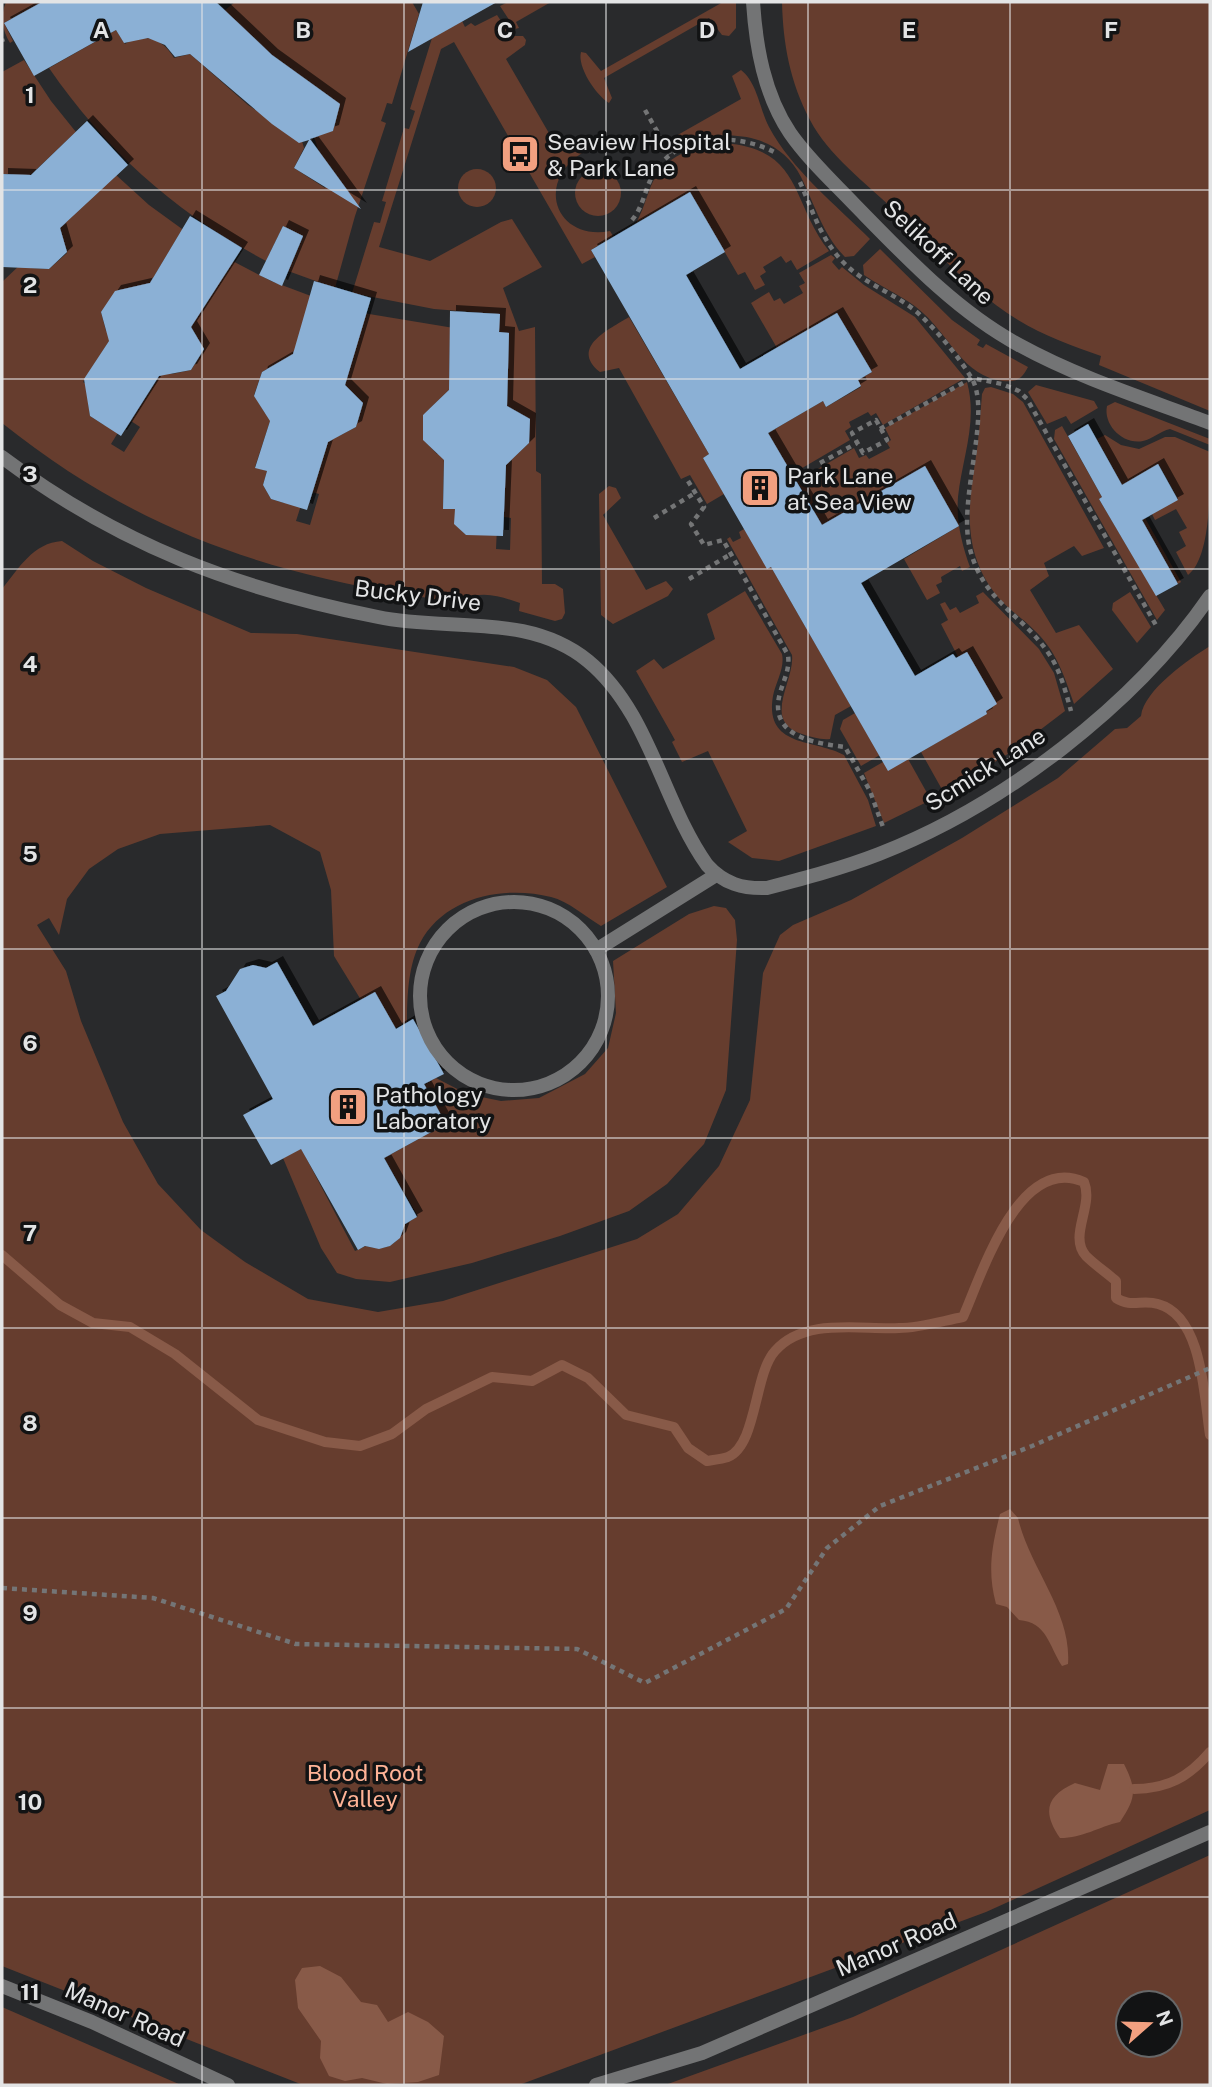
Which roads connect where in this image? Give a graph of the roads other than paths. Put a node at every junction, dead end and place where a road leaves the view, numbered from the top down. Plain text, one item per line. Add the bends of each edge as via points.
1 (753, 2) edge
2 (1210, 423) edge
3 (2, 457) edge
4 (1210, 596) edge
5 (1204, 615) edge
6 (716, 875) junction
7 (731, 883) joint
8 (596, 950) junction
9 (1210, 1832) edge
10 (2, 1986) edge
11 (228, 2085) edge
12 (596, 2085) edge

1 - 2 street, Selikoff Lane via 757,50 789,132 957,303 987,327 1053,362
3 - 6 street, Bucky Drive via 121,533 188,564 267,592 382,618 502,627 540,635 569,649 606,678 632,716 699,854
4 - 5 street, Scmick Lane
5 - 7 street, Scmick Lane via 1115,703 1062,748 989,799 881,853 834,869 767,888 748,889
6 - 7 street, Bucky Drive
6 - 8 street
8 - 8 street via 608,989 605,1020 593,1048 563,1076 524,1090 482,1085 446,1062 424,1026 420,1005 425,963 435,944 466,914 507,902 548,908 568,919
9 - 12 street, Manor Road via 702,2053
10 - 11 street, Manor Road

